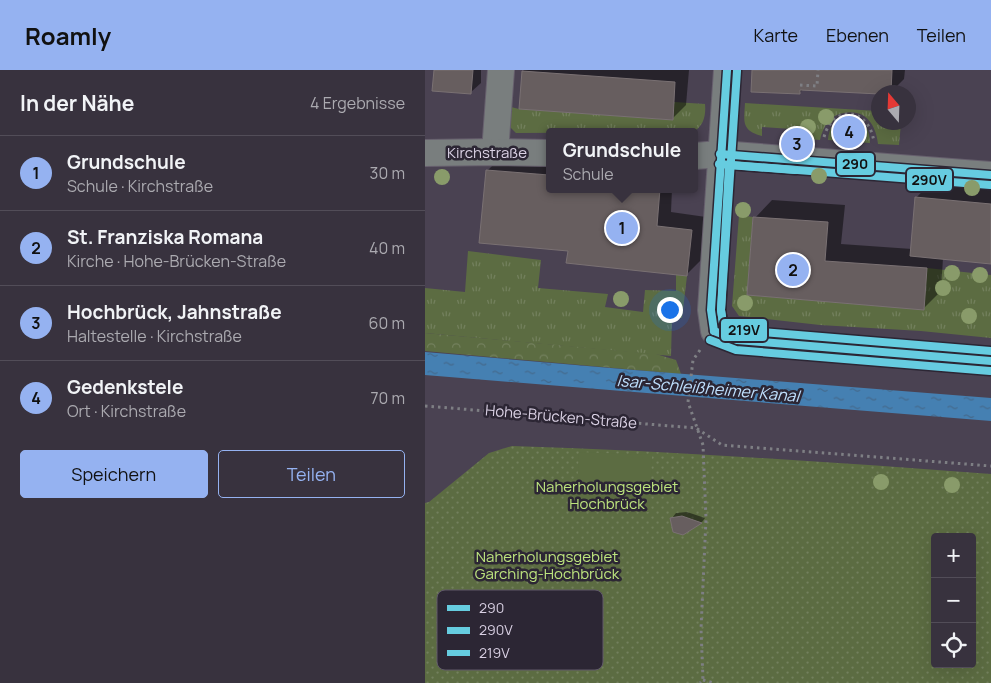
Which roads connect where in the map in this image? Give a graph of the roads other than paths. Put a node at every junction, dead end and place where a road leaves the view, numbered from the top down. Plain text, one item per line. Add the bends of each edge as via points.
1 (501, 70) edge
2 (727, 70) edge
3 (495, 152) junction
4 (425, 153) edge
5 (546, 154) edge
6 (720, 154) junction
7 (698, 156) edge
8 (991, 175) edge
9 (991, 361) edge

1 - 3 street
2 - 6 street
3 - 4 street, Kirchstraße
3 - 5 street, Kirchstraße
6 - 7 street
6 - 8 street
6 - 9 street via 711,310 714,331 737,340

